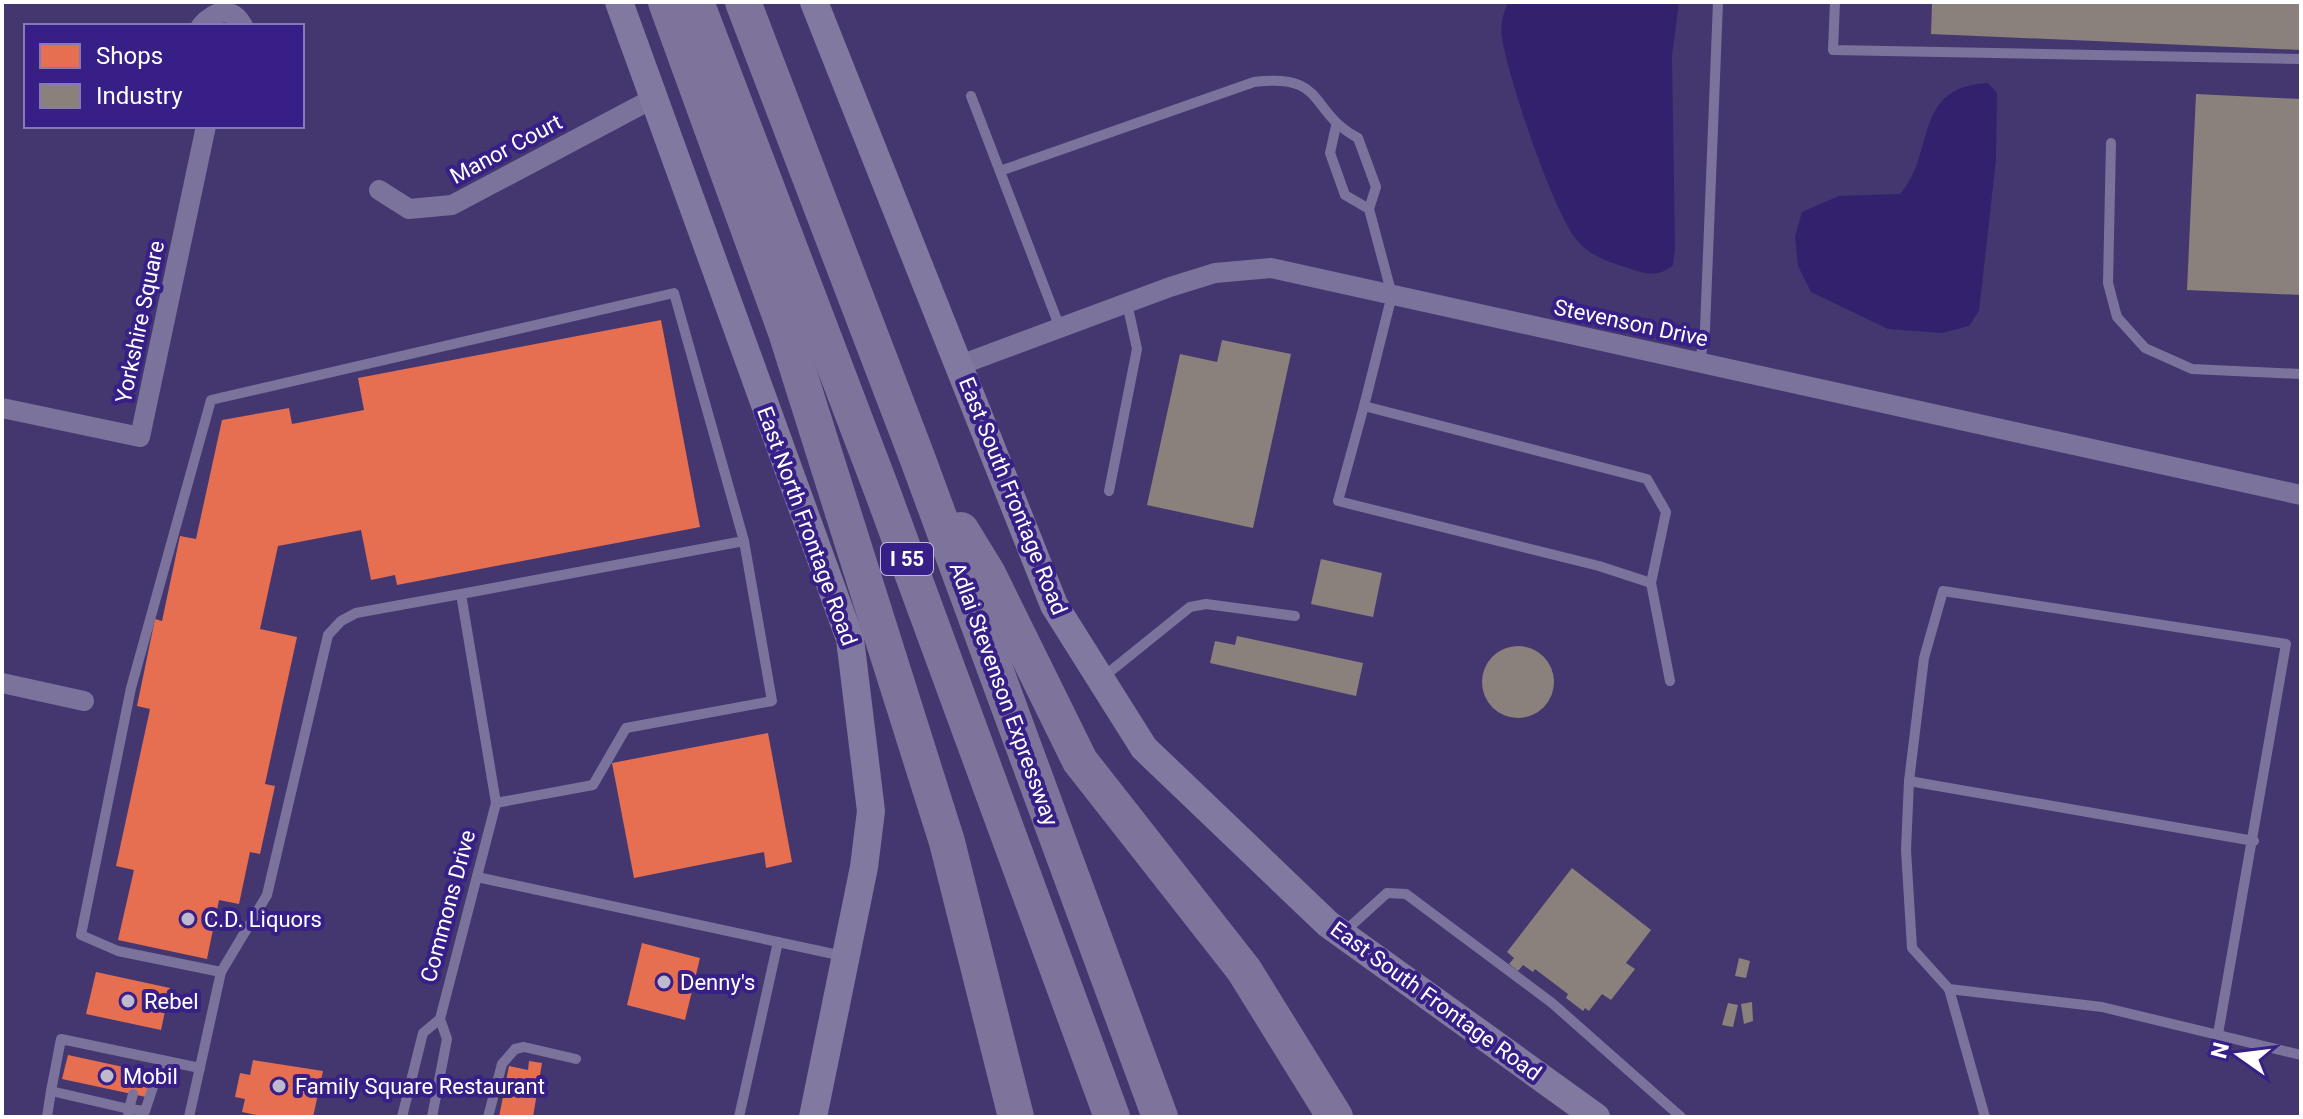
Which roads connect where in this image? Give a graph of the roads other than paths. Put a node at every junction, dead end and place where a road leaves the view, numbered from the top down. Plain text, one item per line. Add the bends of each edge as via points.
1 (619, 2) edge
2 (666, 2) edge
3 (696, 2) edge
4 (743, 2) edge
5 (814, 2) edge
6 (1718, 2) edge
7 (1835, 2) edge
8 (203, 24) edge
9 (242, 24) edge
10 (2301, 59) edge
11 (971, 96) dead end
12 (654, 98) junction
13 (1336, 126) junction
14 (206, 128) edge
15 (2111, 143) dead end
16 (1000, 171) junction
17 (379, 190) dead end
18 (1369, 209) junction
19 (1392, 295) junction
20 (1127, 303) junction
21 (1060, 328) junction
22 (1700, 362) junction
23 (960, 365) junction
24 (2301, 374) edge
25 (1364, 406) junction
26 (2, 408) edge
27 (917, 457) junction
28 (1109, 491) dead end
29 (2301, 495) edge
30 (744, 541) junction
31 (1651, 583) junction
32 (461, 594) junction
33 (1295, 616) dead end
34 (1100, 679) junction
35 (1670, 681) dead end
36 (2, 683) edge
37 (84, 701) dead end
38 (1909, 781) junction
39 (496, 803) junction
40 (2254, 841) junction
41 (477, 877) junction
42 (1341, 935) junction
43 (778, 942) junction
44 (848, 957) junction
45 (221, 972) junction
46 (1949, 989) junction
47 (440, 1019) junction
48 (2218, 1034) junction
49 (2301, 1055) edge
50 (140, 1056) junction
51 (576, 1059) dead end
52 (162, 1060) junction
53 (200, 1068) junction
54 (137, 1070) dead end
55 (51, 1091) junction
56 (133, 1094) dead end
57 (128, 1113) edge
58 (47, 1117) edge
59 (189, 1117) edge
60 (402, 1117) edge
61 (432, 1117) edge
62 (488, 1117) edge
63 (739, 1117) edge
64 (813, 1117) edge
65 (1016, 1117) edge
66 (1112, 1117) edge
67 (1160, 1117) edge
68 (1335, 1117) edge
69 (1596, 1117) edge
70 (1681, 1117) edge
71 (1985, 1117) edge

1 - 12 street, East North Frontage Road
2 - 65 highway via 786,332 947,842
3 - 66 highway, Adlai Stevenson Expressway / I 55
4 - 27 highway, Adlai Stevenson Expressway / I 55
5 - 23 street, East South Frontage Road
6 - 22 lane
7 - 10 lane via 1833,50
8 - 9 street via 212,13 224,11
11 - 16 lane
12 - 17 street, Manor Court via 452,205 409,209
12 - 44 street, East North Frontage Road via 850,639 871,811
13 - 16 lane via 1300,83 1254,82
13 - 18 lane via 1330,153 1345,195
13 - 18 lane via 1358,138 1376,187
14 - 26 street, Yorkshire Square via 140,437
15 - 24 lane via 2108,283 2117,317 2145,348 2192,369
16 - 21 lane
18 - 19 lane
19 - 20 street, Stevenson Drive via 1271,268 1215,273
19 - 22 street, Stevenson Drive
19 - 25 lane
20 - 21 street, Stevenson Drive
20 - 28 lane via 1137,349
21 - 23 street, Stevenson Drive
22 - 29 street, Stevenson Drive
23 - 34 street, East South Frontage Road via 1054,605
25 - 31 lane via 1647,479 1666,512
25 - 31 lane via 1338,501
27 - 67 highway, Adlai Stevenson Expressway / I 55
27 - 68 highway via 988,574 1080,761 1244,970
30 - 32 lane
30 - 39 lane via 772,701 626,728 593,785
30 - 45 lane via 674,293 211,400 131,688 81,935 118,951
31 - 35 lane
32 - 39 lane
32 - 45 lane via 356,613 328,635 267,895
33 - 34 lane via 1206,604 1190,607
34 - 42 street, East South Frontage Road via 1144,748
36 - 37 street
38 - 40 lane
38 - 40 lane via 1924,658 1943,591 2286,644
38 - 46 lane via 1906,850 1912,948
39 - 41 lane, Commons Drive
40 - 48 lane
41 - 43 lane
41 - 47 lane, Commons Drive
42 - 69 street, East South Frontage Road
42 - 70 lane via 1387,893 1406,894 1552,1003
43 - 44 lane
43 - 63 lane
44 - 64 street, East North Frontage Road
45 - 53 lane
46 - 48 lane via 2102,1007
46 - 71 lane
47 - 60 lane, Commons Drive via 423,1033
47 - 61 lane, Commons Drive via 447,1039
48 - 49 lane
50 - 52 lane
50 - 54 lane
50 - 55 lane via 61,1039
51 - 62 lane via 515,1049 502,1064
52 - 53 lane
52 - 57 lane via 145,1111
53 - 59 lane
55 - 57 lane
55 - 58 lane
56 - 57 lane

